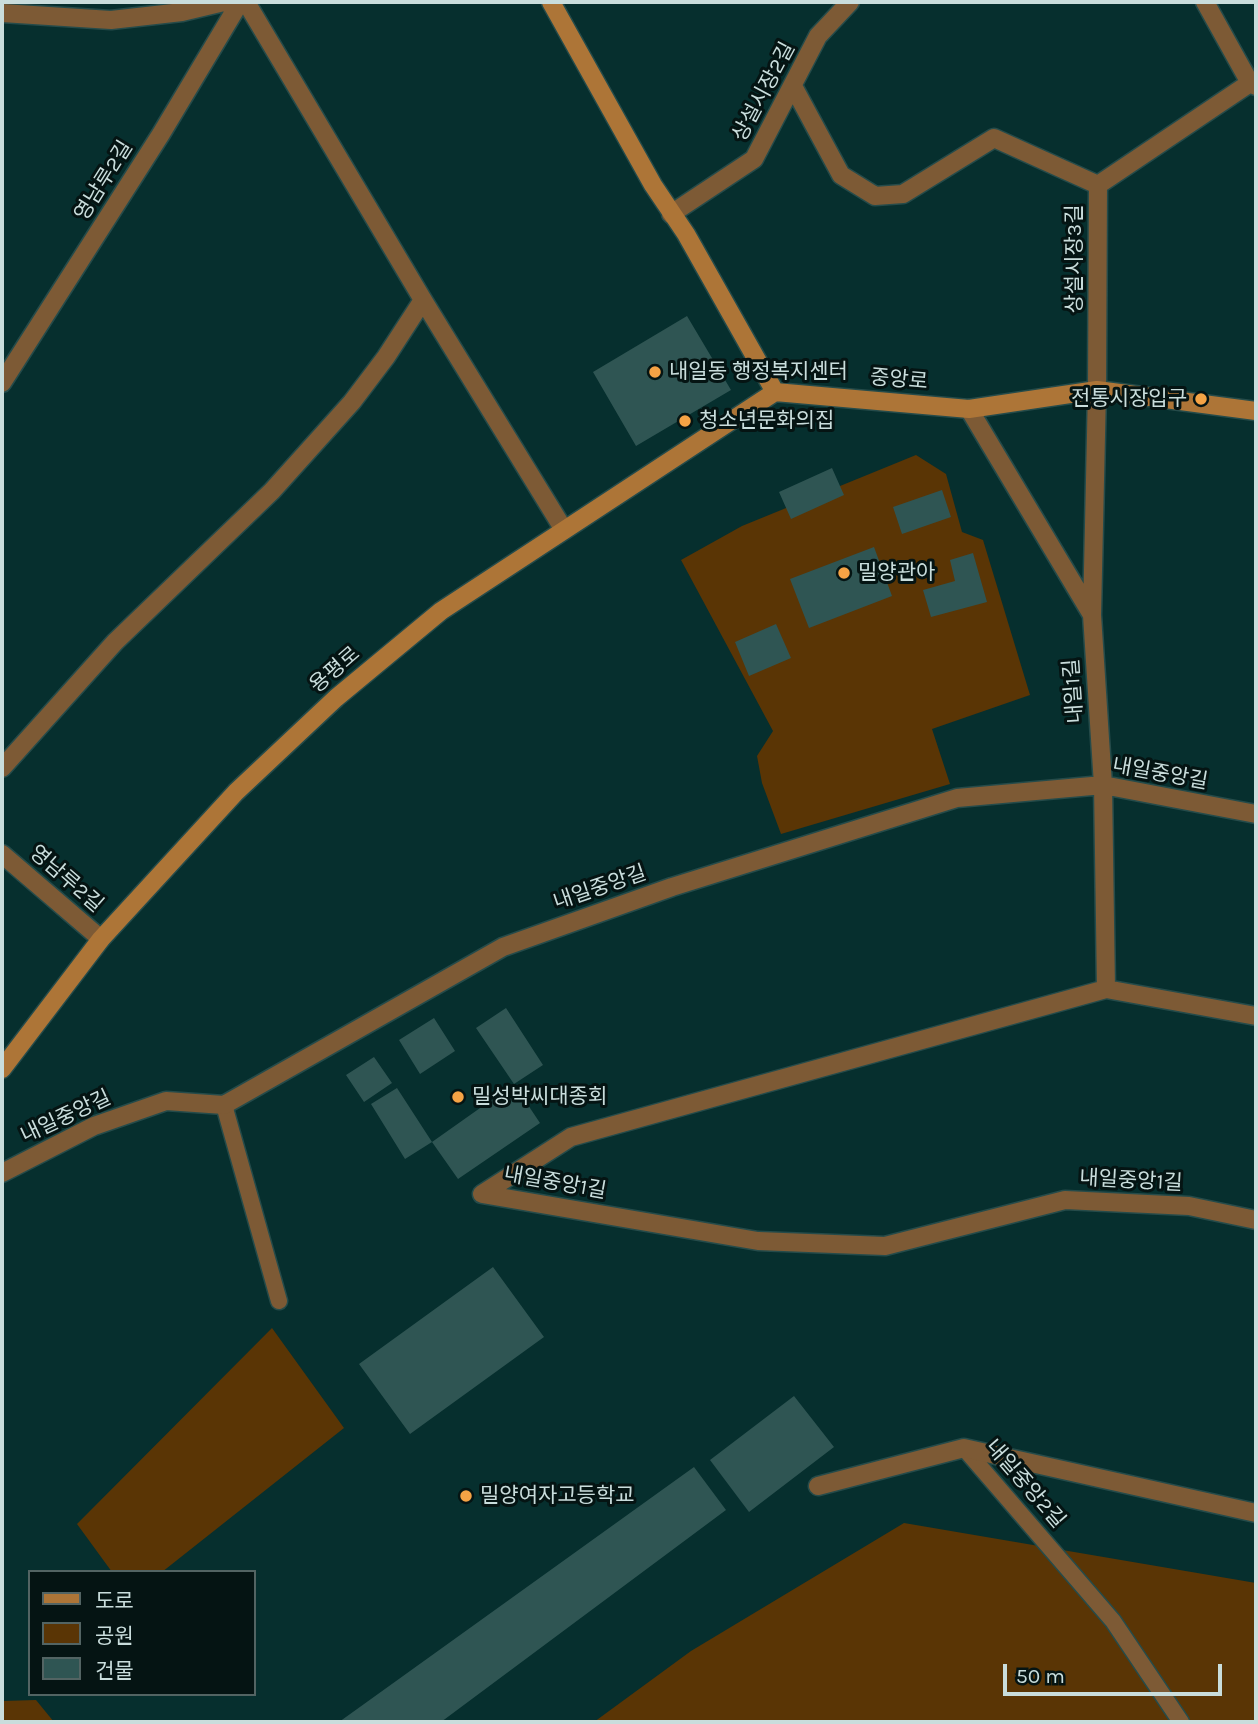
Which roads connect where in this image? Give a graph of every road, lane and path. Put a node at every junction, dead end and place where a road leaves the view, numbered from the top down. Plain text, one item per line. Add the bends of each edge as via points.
1 (224, 2) edge
2 (240, 2) edge
3 (246, 2) edge
4 (551, 2) edge
5 (850, 2) edge
6 (1205, 2) edge
7 (2, 13) edge
8 (1253, 85) edge
9 (793, 86) junction
10 (1098, 184) junction
11 (671, 214) junction
12 (423, 300) junction
13 (2, 383) edge
14 (1097, 390) junction
15 (775, 392) junction
16 (969, 409) junction
17 (1256, 411) edge
18 (564, 530) junction
19 (1092, 615) junction
20 (2, 768) edge
21 (1103, 785) junction
22 (1256, 814) edge
23 (2, 853) edge
24 (101, 939) junction
25 (1106, 989) junction
26 (1256, 1016) edge
27 (2, 1069) edge
28 (224, 1105) junction
29 (2, 1173) edge
30 (1256, 1220) edge
31 (279, 1301) dead end
32 (964, 1448) junction
33 (818, 1486) dead end
34 (1256, 1513) edge
35 (1181, 1722) edge

1 - 7 street via 111,20
2 - 13 street, 영남루2길
3 - 12 street
4 - 11 main road
5 - 9 street, 상설시장2길 via 818,36
6 - 8 street, 상설시장3길
8 - 10 street, 상설시장3길
9 - 10 street via 842,175 874,196 904,194 994,138
9 - 11 street, 상설시장2길 via 754,159
10 - 14 street, 상설시장3길
11 - 15 main road
12 - 18 street
12 - 20 street via 352,402 281,481 115,642
14 - 16 main road, 중앙로
14 - 17 main road, 중앙로
14 - 19 street, 내일1길
15 - 16 main road, 중앙로
15 - 18 main road, 용평로
16 - 19 street
18 - 24 main road, 용평로 via 441,611 336,698 236,792
19 - 21 street, 내일1길
21 - 22 street, 내일중앙길
21 - 25 street, 내일1길
21 - 28 street, 내일중앙길 via 957,798 584,917 503,947
23 - 24 street, 영남루2길
24 - 27 main road, 용평로
25 - 26 street, 내일중앙1길
25 - 30 street, 내일중앙1길 via 570,1137 482,1194 758,1241 873,1246 1065,1200 1189,1206
28 - 29 street, 내일중앙길 via 166,1101 94,1126
28 - 31 lane
32 - 33 street
32 - 34 street, 내일중앙2길
32 - 35 lane, 내일중앙2길 via 1112,1621

